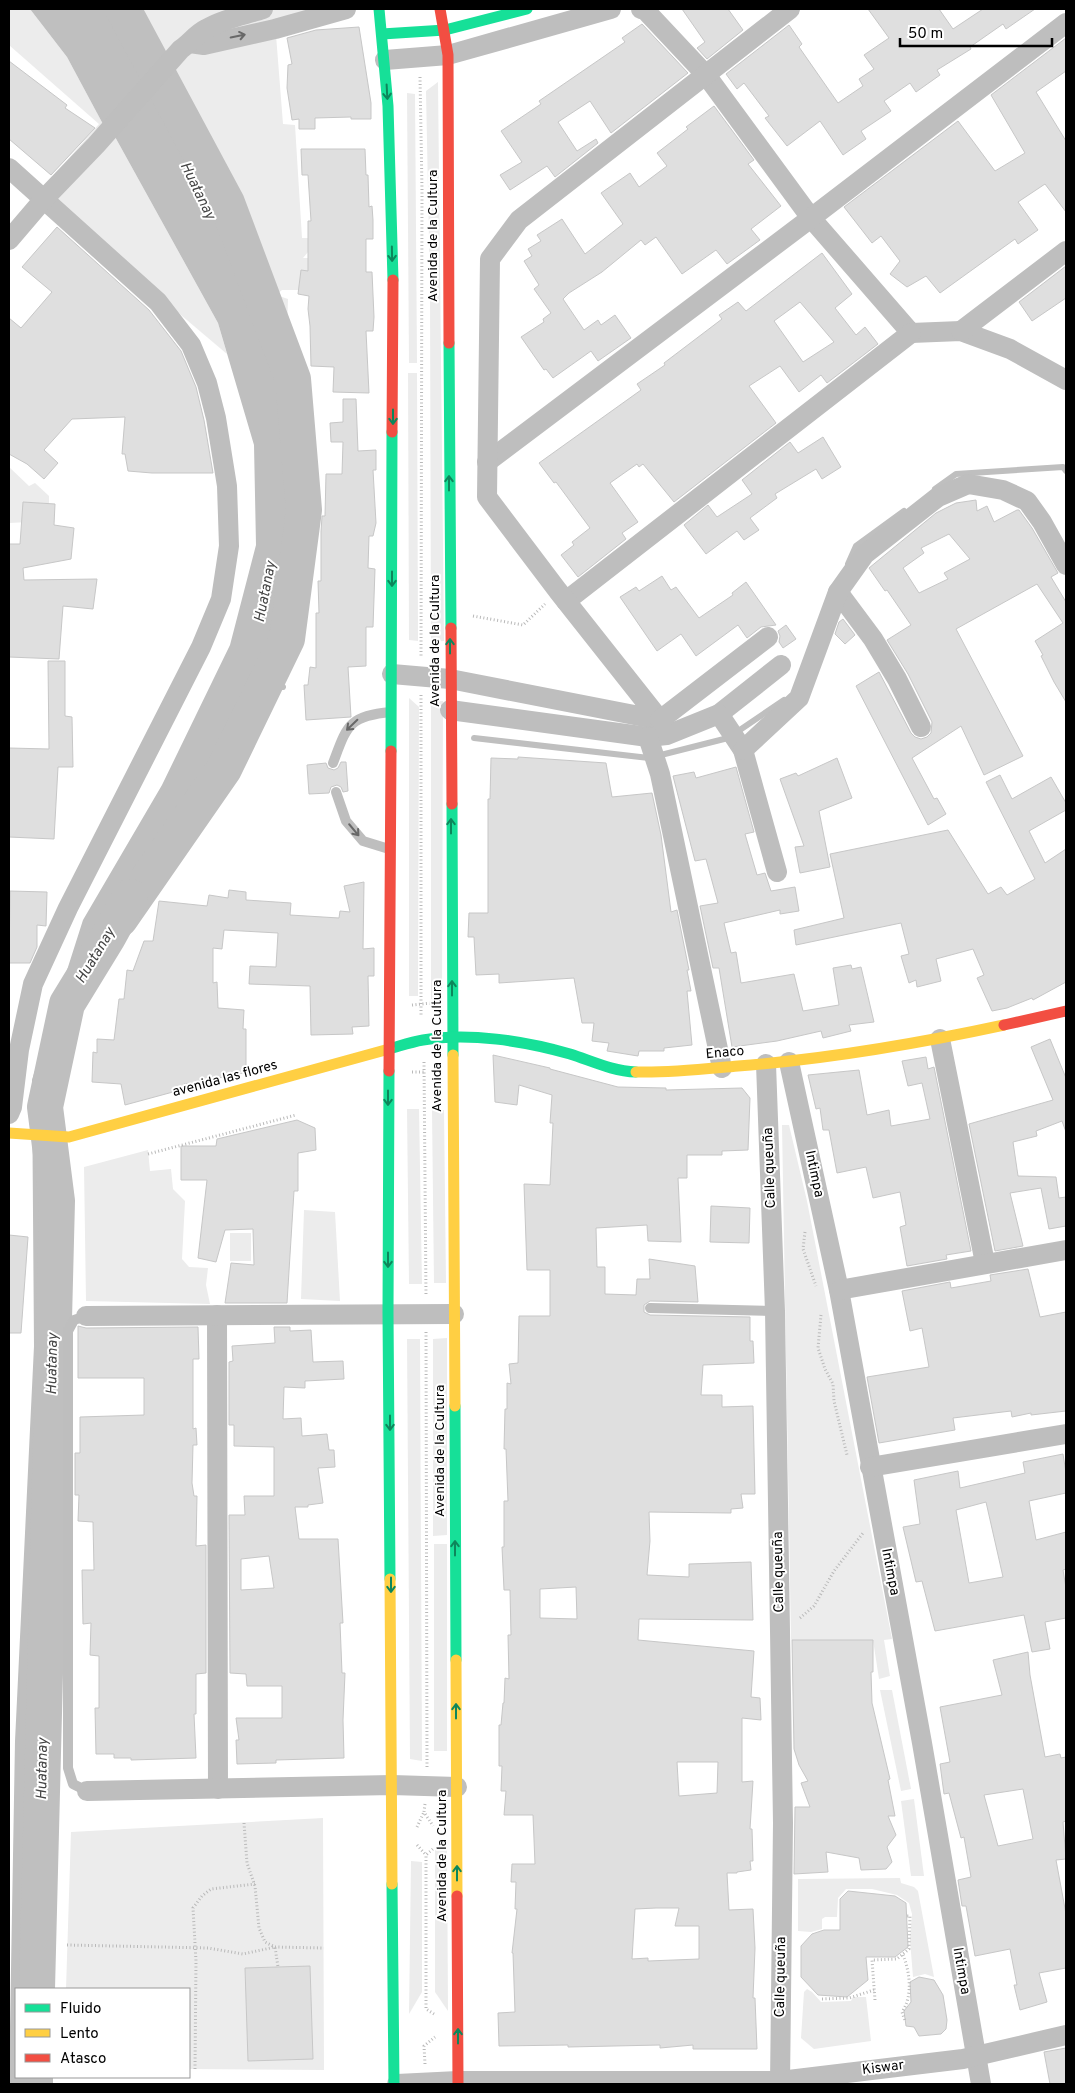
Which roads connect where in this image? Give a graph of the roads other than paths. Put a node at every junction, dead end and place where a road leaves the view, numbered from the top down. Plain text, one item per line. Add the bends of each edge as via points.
1 (263, 9) edge
2 (346, 9) edge
3 (379, 9) edge
4 (440, 9) edge
5 (526, 9) edge
6 (611, 9) edge
7 (641, 9) edge
8 (790, 9) edge
9 (1066, 23) edge
10 (445, 30) junction
11 (382, 34) junction
12 (186, 46) junction
13 (448, 56) junction
14 (385, 60) junction
15 (706, 75) junction
16 (9, 168) edge
17 (44, 199) junction
18 (811, 218) junction
19 (9, 240) edge
20 (1066, 251) edge
21 (961, 331) junction
22 (911, 333) junction
23 (1066, 380) edge
24 (487, 462) junction
25 (1066, 565) edge
26 (838, 592) junction
27 (562, 596) junction
28 (768, 637) dead end
29 (781, 665) dead end
30 (392, 674) junction
31 (450, 679) junction
32 (450, 710) junction
33 (392, 712) junction
34 (721, 716) junction
35 (660, 720) junction
36 (921, 727) dead end
37 (649, 740) junction
38 (742, 750) junction
39 (333, 763) dead end
40 (336, 792) dead end
41 (390, 849) junction
42 (777, 872) dead end
43 (1066, 1012) edge
44 (452, 1037) junction
45 (940, 1039) junction
46 (388, 1049) junction
47 (789, 1062) junction
48 (766, 1064) junction
49 (722, 1068) junction
50 (9, 1114) edge
51 (9, 1133) edge
52 (1066, 1250) edge
53 (985, 1263) junction
54 (839, 1290) junction
55 (650, 1308) dead end
56 (775, 1311) junction
57 (388, 1313) junction
58 (454, 1314) junction
59 (217, 1315) junction
60 (86, 1316) joint
61 (1066, 1434) edge
62 (870, 1467) junction
63 (392, 1785) junction
64 (457, 1787) junction
65 (218, 1789) junction
66 (87, 1791) joint
67 (1066, 2035) edge
68 (975, 2056) junction
69 (458, 2082) edge
70 (780, 2082) edge
71 (395, 2084) edge
72 (982, 2084) edge

1 - 12 street via 208,27
12 -> 2 street via 275,29
3 - 11 main road
4 - 10 main road, Avenida de la Cultura
5 - 10 main road
6 - 13 street
7 - 15 street
8 - 15 street
9 - 18 street
10 - 11 main road
10 - 13 main road, Avenida de la Cultura
11 - 14 main road
12 - 17 street
13 - 14 street
31 -> 13 main road, Avenida de la Cultura
14 -> 30 main road via 393,269
15 - 18 street
15 - 24 street via 520,220 490,259
16 - 17 street
17 - 19 street
17 - 50 street via 158,302 190,345 207,383 216,418 227,486 229,546 221,599 201,647 33,984
18 - 22 street
18 - 24 street
20 - 21 street
21 - 22 street
21 - 23 street via 1010,349
22 - 27 street
24 - 27 street via 487,496
25 - 26 street via 1027,501 1003,490 968,484 938,497 865,554
26 - 36 street via 873,638 898,679
26 - 38 street via 799,698
27 - 35 street
28 - 35 street
29 - 34 street
30 - 31 street
30 - 33 main road
31 - 32 main road, Avenida de la Cultura
31 - 35 street
32 - 37 street
44 -> 32 main road, Avenida de la Cultura
33 -> 39 lane via 357,719 346,730
33 - 41 main road
34 - 37 street
34 - 38 street
37 - 49 street via 660,774
38 - 42 street
40 -> 41 lane via 346,821 363,841
41 - 46 main road
43 - 45 main road, Enaco
44 - 46 main road, Enaco via 422,1040
44 - 49 main road, Enaco via 512,1041 569,1054 618,1071 660,1073
44 - 58 main road, Avenida de la Cultura
45 - 47 main road, Enaco
45 - 53 street
46 - 51 main road, avenida las flores via 69,1137
46 -> 57 main road
47 - 48 main road, Enaco
47 - 54 street, Intimpa
48 - 49 main road, Enaco
48 - 56 street, Calle queuña
52 - 53 street
53 - 54 street
54 - 62 street, Intimpa
55 - 56 lane
56 - 70 street, Calle queuña via 783,1823
57 - 58 street
57 - 59 street
57 -> 63 main road
64 -> 58 main road, Avenida de la Cultura
59 - 60 street
59 - 65 street
60 - 66 lane via 74,1320 68,1331 68,1768 73,1784
61 - 62 street
62 - 68 street, Intimpa via 922,1744
63 - 64 street
63 - 65 street
63 - 71 main road
69 -> 64 main road, Avenida de la Cultura
65 - 66 street
67 - 68 street, Kiswar
68 - 70 street, Kiswar
68 - 72 street, Intimpa
69 - 70 street, Kiswar
69 - 71 street, Kiswar

